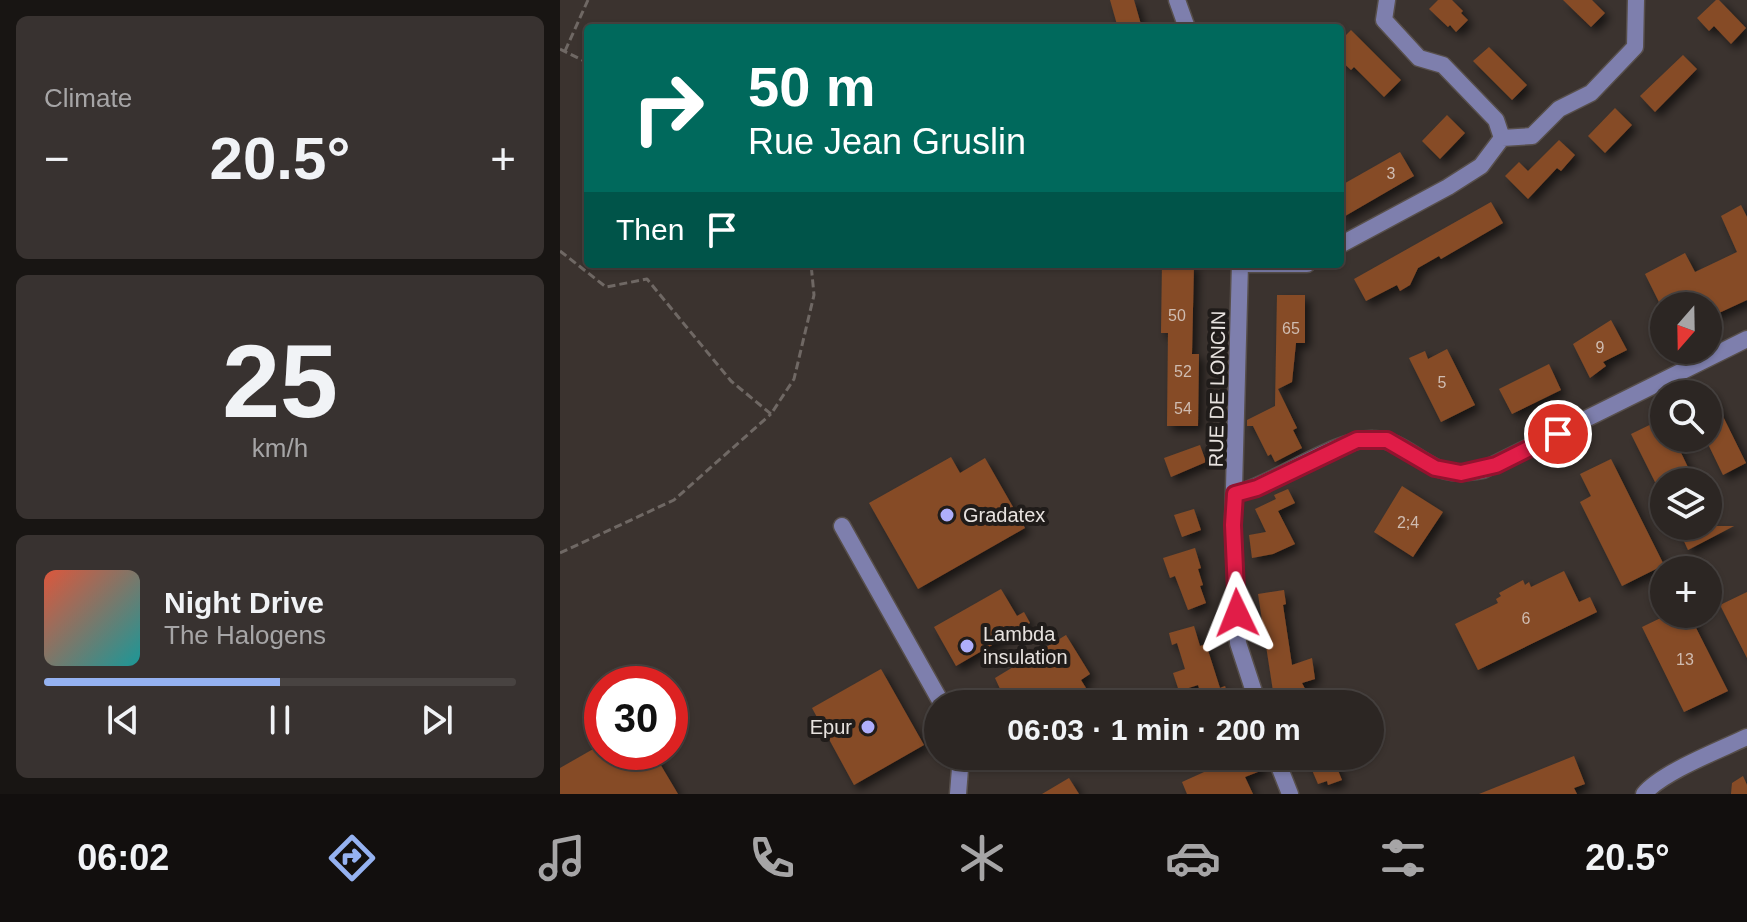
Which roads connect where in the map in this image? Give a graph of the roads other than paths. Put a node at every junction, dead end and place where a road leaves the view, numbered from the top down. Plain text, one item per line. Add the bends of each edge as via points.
1 (1177, 0) edge
2 (1387, 0) edge
3 (1636, 0) edge
4 (1186, 24) edge
5 (1502, 138) junction
6 (1344, 243) edge
7 (1240, 268) edge
8 (1747, 339) edge
9 (1235, 494) junction
10 (842, 526) dead end
11 (934, 690) edge
12 (1253, 690) edge
13 (1747, 737) edge
14 (960, 770) edge
15 (1281, 770) edge
16 (958, 794) edge
17 (1290, 794) edge
18 (1644, 794) edge

1 - 4 street
2 - 5 street via 1384,20 1398,37 1419,58 1443,65 1496,120
3 - 5 street via 1635,47 1600,84 1559,109 1532,136
5 - 6 street via 1481,166
7 - 9 street, RUE DE LONCIN
8 - 9 street via 1483,470 1435,468 1387,440 1373,438
9 - 12 street, RUE DE LONCIN via 1238,643
10 - 11 street
13 - 18 street via 1679,770
14 - 16 street
15 - 17 street

